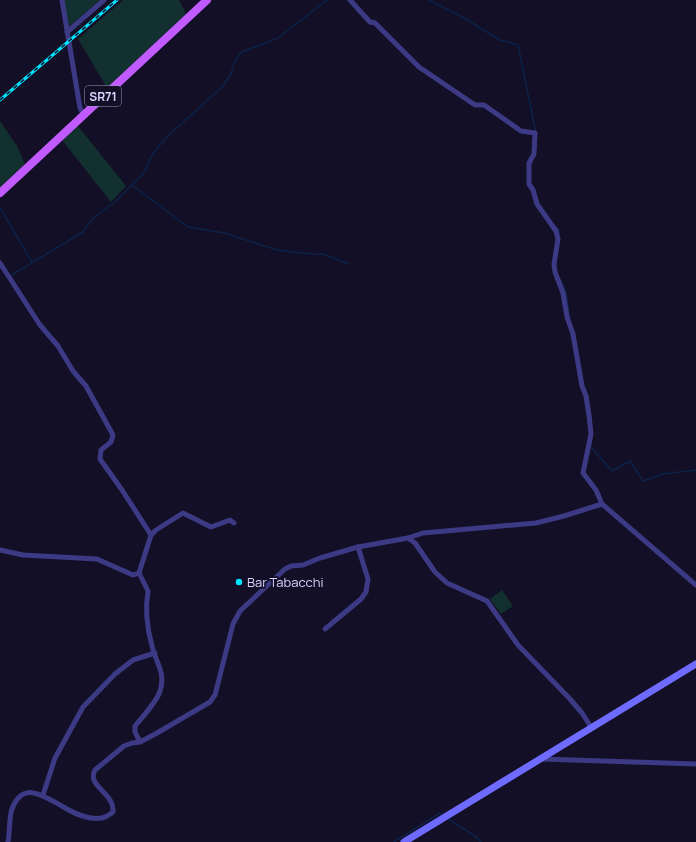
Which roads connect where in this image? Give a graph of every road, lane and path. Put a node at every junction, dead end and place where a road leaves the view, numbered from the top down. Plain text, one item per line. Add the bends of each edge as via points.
1 (62, 0) edge
2 (104, 0) edge
3 (207, 0) edge
4 (350, 0) edge
5 (67, 32) junction
6 (83, 114) junction
7 (0, 193) edge
8 (0, 263) edge
9 (602, 504) junction
10 (234, 522) dead end
11 (151, 535) junction
12 (408, 538) junction
13 (358, 547) junction
14 (0, 550) edge
15 (138, 573) junction
16 (696, 585) edge
17 (325, 629) dead end
18 (155, 653) junction
19 (696, 664) edge
20 (591, 727) junction
21 (140, 742) junction
22 (541, 759) junction
23 (696, 764) edge
24 (43, 795) junction
25 (8, 842) edge
26 (404, 842) edge

1 - 5 street
2 - 5 street
3 - 6 main road, SR71
4 - 9 street via 419,67 476,105 484,106 521,130 535,133 534,154 529,163 529,184 537,204 556,231 558,239 555,272 563,292 573,334 591,434 583,473 596,490
5 - 6 street
6 - 7 main road, SR71
8 - 11 street via 40,325 58,346 95,401 113,435 111,442 101,450 100,459
9 - 12 street via 536,523 423,533
9 - 16 street
10 - 11 street via 230,520 211,527 183,513
11 - 15 street
12 - 13 street
12 - 20 street via 415,543 435,572 447,583 487,601 518,645 570,699
13 - 17 street via 368,579 366,592
13 - 21 street via 303,565 291,566 280,573 240,610 233,624 215,695 210,702
14 - 15 street via 23,555 97,559 133,575
15 - 18 street via 148,591 148,627
18 - 21 street via 163,678 160,693 134,726
18 - 24 street via 133,660 114,674 83,708 56,758
19 - 20 street
20 - 22 street
21 - 24 street via 124,746 92,775 114,806 113,812 107,817 85,817 67,810
22 - 23 street
22 - 26 street
24 - 25 street via 30,792 15,803 11,811

